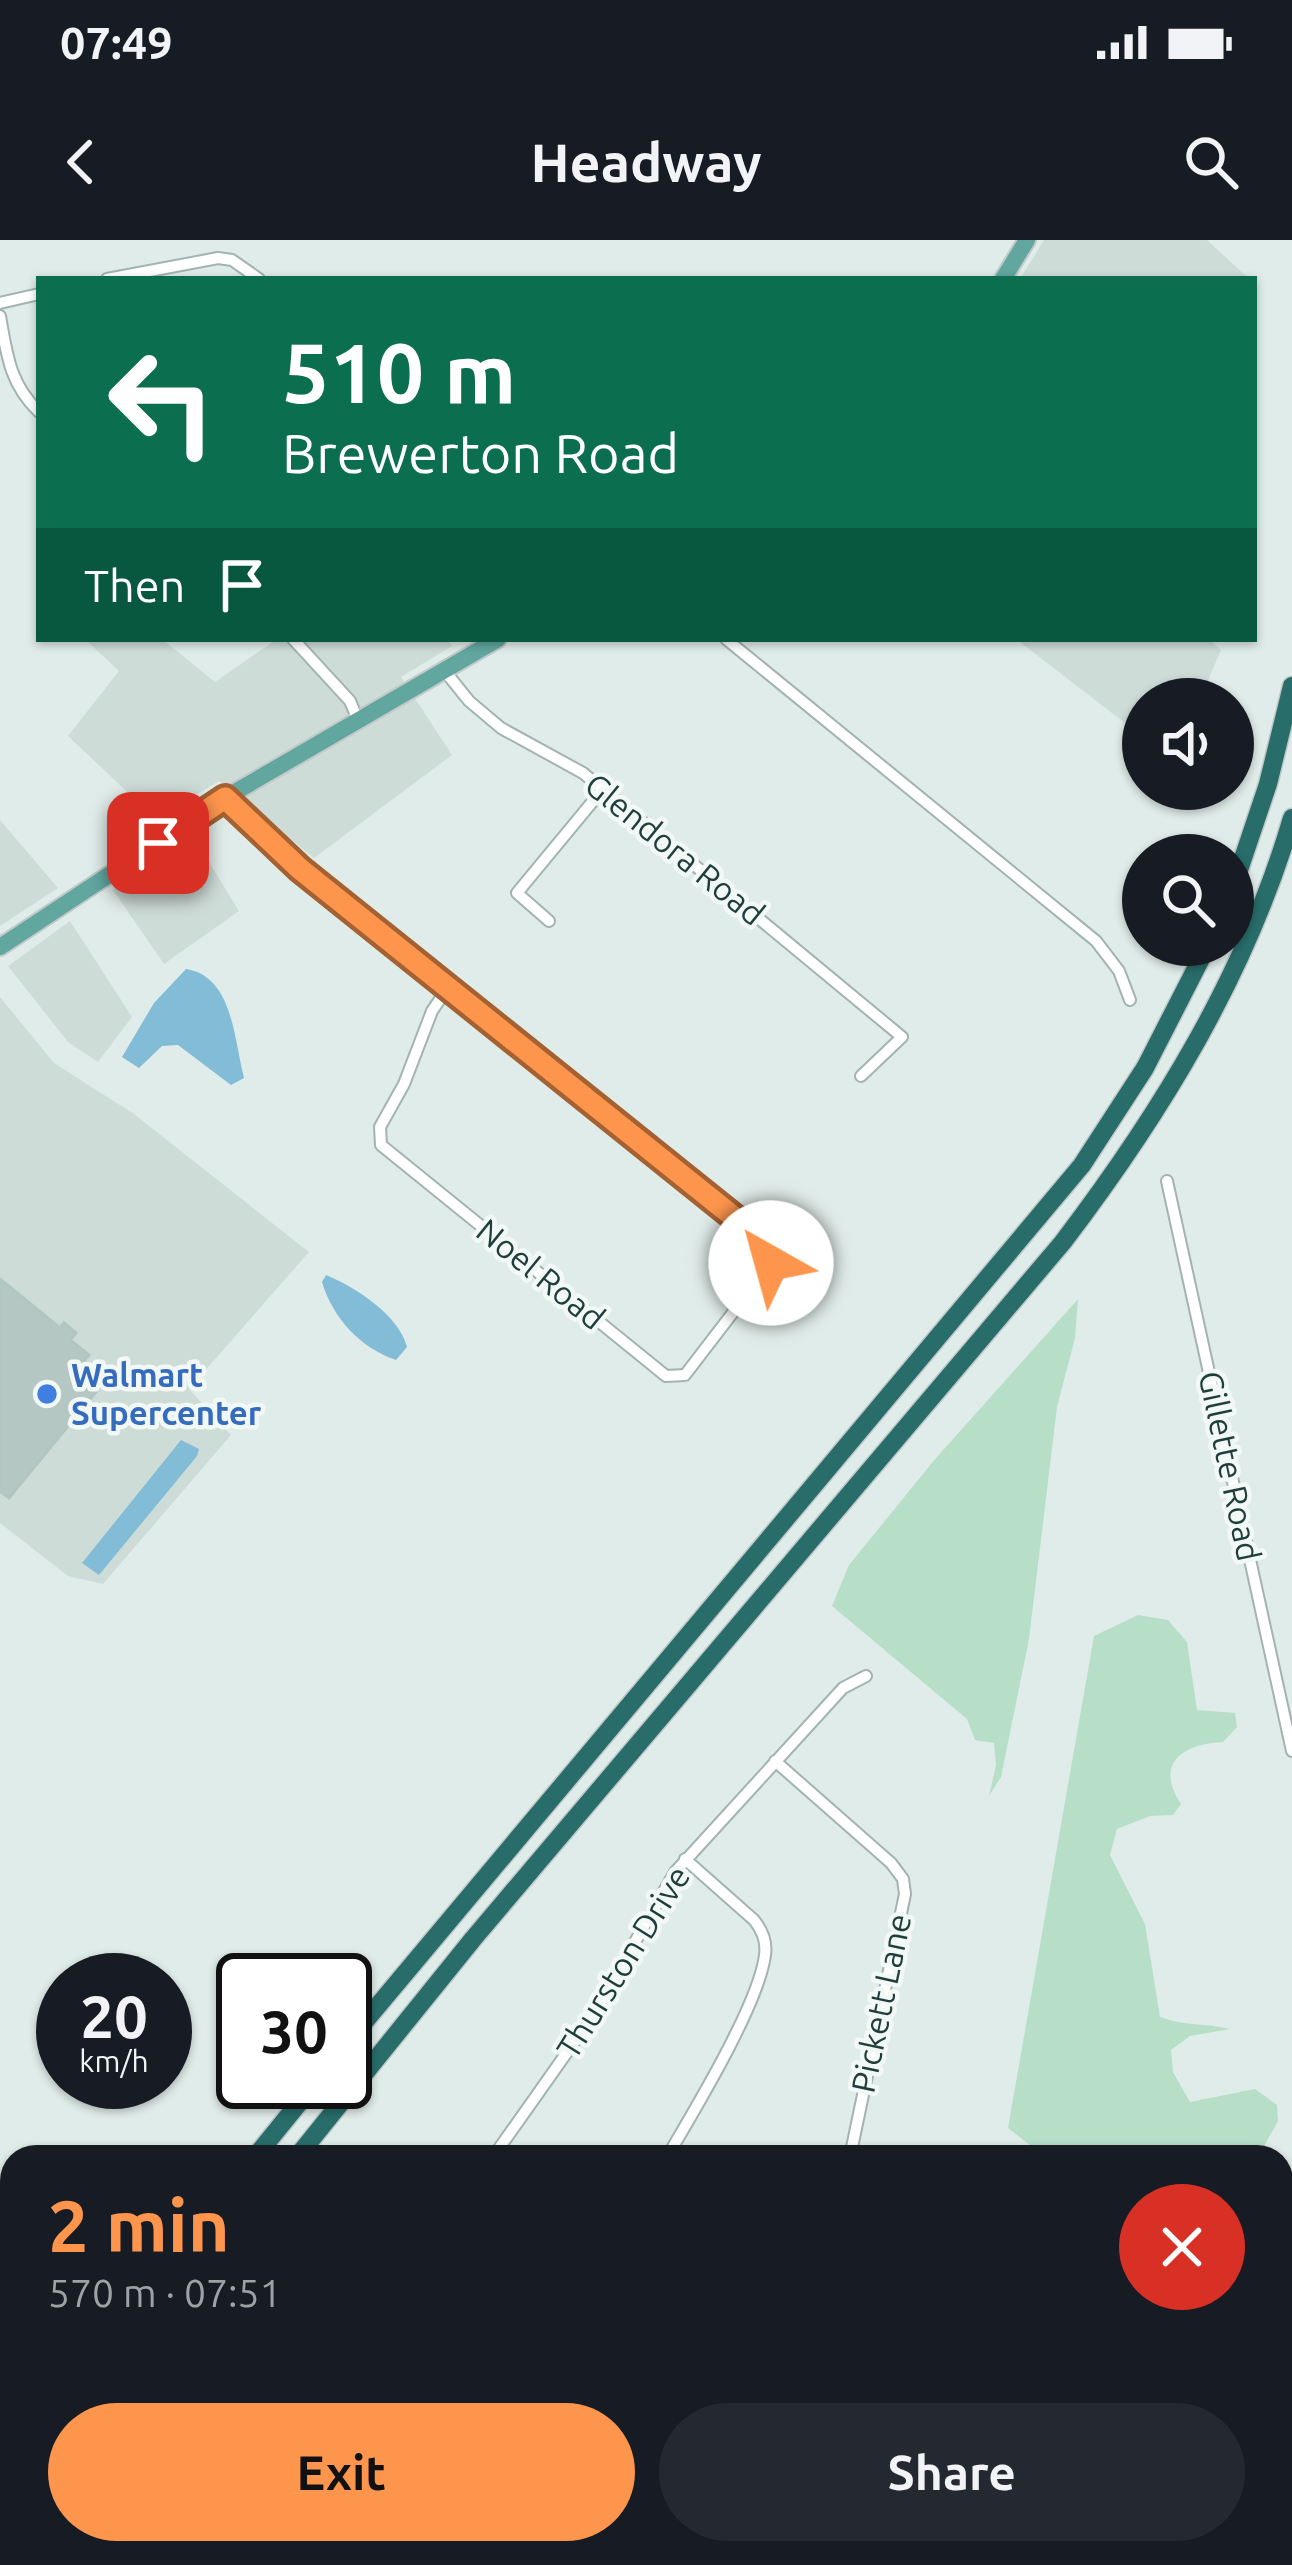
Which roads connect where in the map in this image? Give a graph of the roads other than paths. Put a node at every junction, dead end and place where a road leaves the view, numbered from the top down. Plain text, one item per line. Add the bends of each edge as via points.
1 (1027, 240) edge
2 (123, 276) edge
3 (255, 276) edge
4 (1005, 276) edge
5 (36, 295) edge
6 (0, 303) edge
7 (0, 316) edge
8 (36, 409) edge
9 (295, 642) edge
10 (492, 642) edge
11 (730, 642) edge
12 (444, 670) junction
13 (1292, 686) edge
14 (358, 720) junction
15 (603, 789) junction
16 (225, 798) junction
17 (1292, 818) edge
18 (1251, 834) edge
19 (548, 921) dead end
20 (0, 947) edge
21 (1197, 966) edge
22 (447, 989) junction
23 (1130, 1000) dead end
24 (861, 1076) dead end
25 (1168, 1181) dead end
26 (866, 1676) dead end
27 (1286, 1696) edge
28 (1292, 1751) edge
29 (775, 1761) junction
30 (686, 1859) junction
31 (372, 2013) edge
32 (294, 2109) edge
33 (265, 2145) edge
34 (307, 2145) edge
35 (501, 2145) edge
36 (675, 2145) edge
37 (852, 2145) edge

1 - 4 main road
2 - 3 street via 218,258
5 - 6 street
7 - 8 street via 10,373
9 - 14 street
10 - 12 main road
11 - 23 street via 1096,941
12 - 14 main road
12 - 15 street, Glendora Road via 501,728
13 - 18 highway
14 - 16 main road
15 - 19 street via 517,893
15 - 24 street, Glendora Road via 902,1037
16 - 20 main road
16 - 22 street
17 - 34 highway via 1215,1008 1122,1163
21 - 31 highway via 1156,1048 1070,1180
22 - 22 street, Noel Road via 380,1127 381,1144 676,1378 771,1263 765,1242
25 - 27 street, Gillette Road
26 - 29 street, Thurston Drive via 843,1688
27 - 28 street, Gillette Road
29 - 30 street, Thurston Drive
29 - 37 street, Pickett Lane via 903,1879
30 - 35 street, Thurston Drive via 592,2017
30 - 36 street via 754,1920 765,1956
32 - 33 highway

